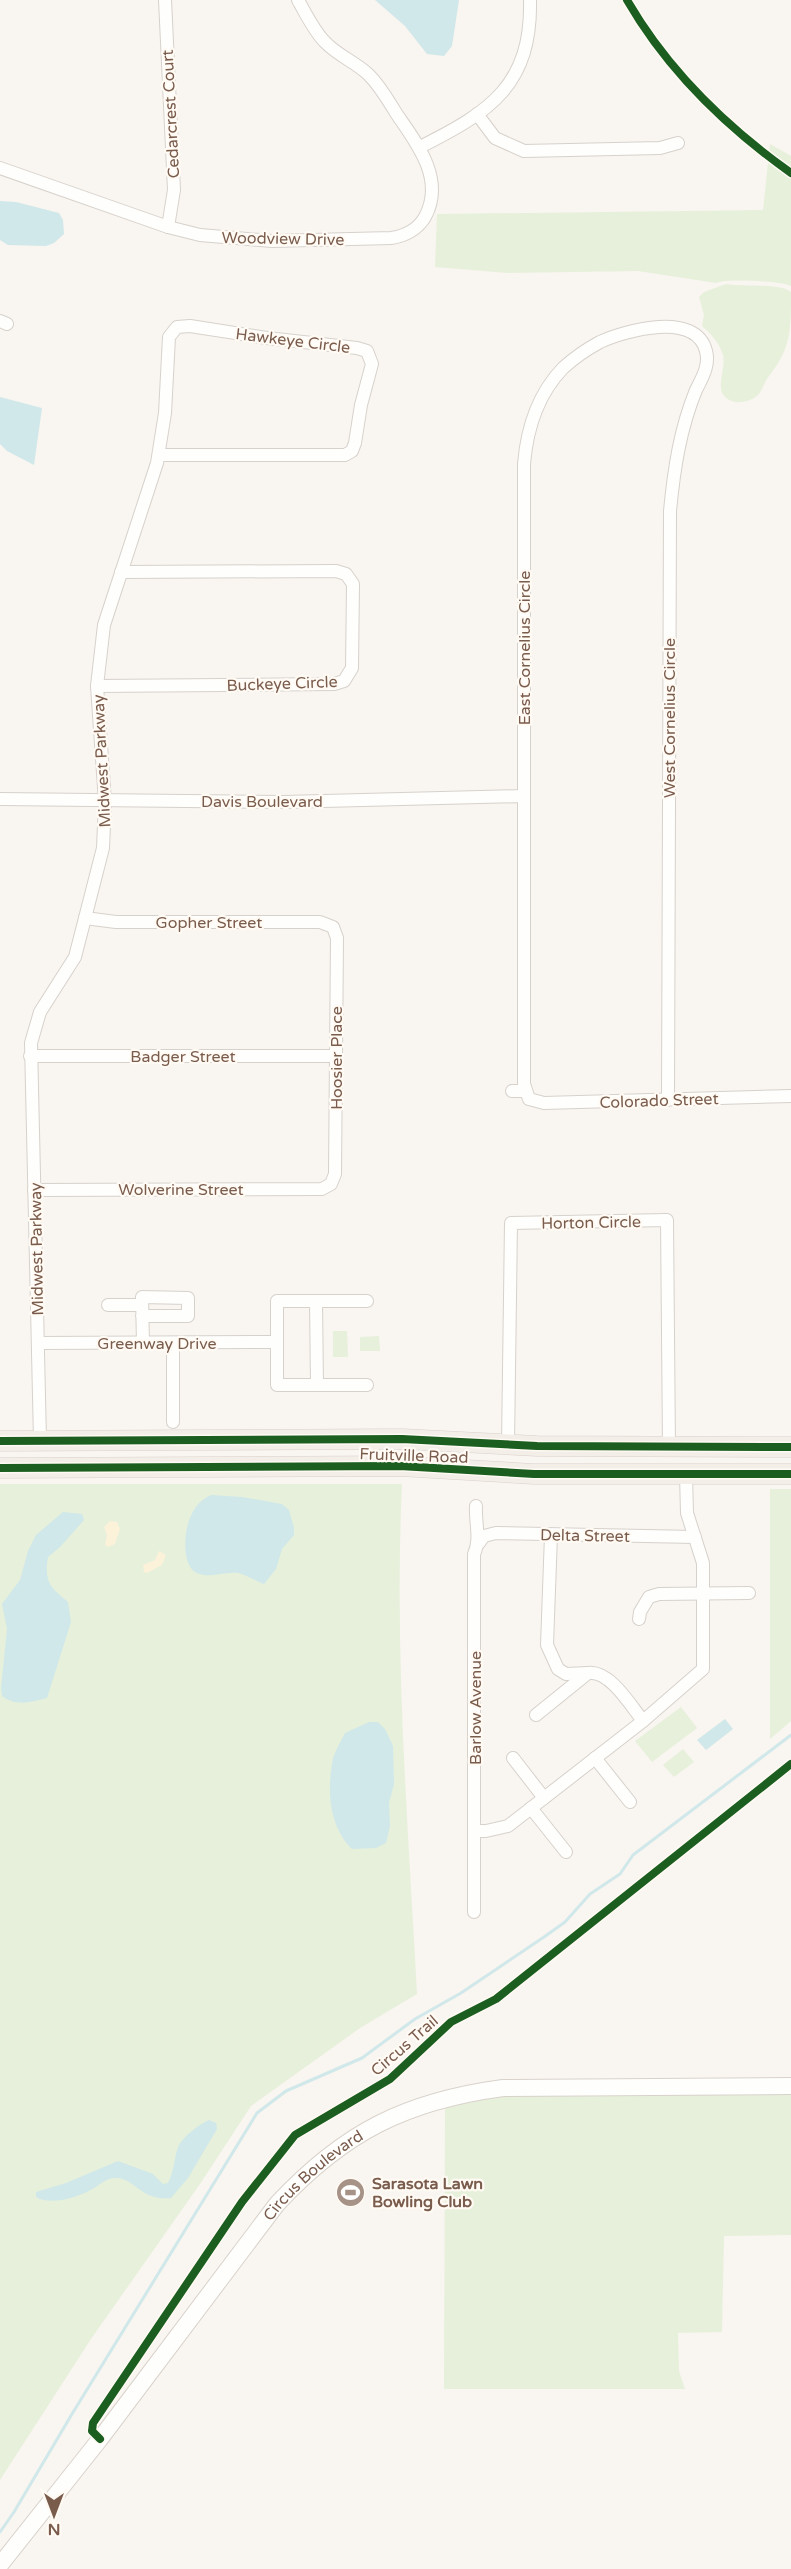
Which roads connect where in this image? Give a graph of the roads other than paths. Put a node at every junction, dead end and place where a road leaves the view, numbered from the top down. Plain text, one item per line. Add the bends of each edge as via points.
1 (165, 0) edge
2 (298, 0) edge
3 (530, 0) edge
4 (477, 114) junction
5 (678, 143) dead end
6 (420, 147) junction
7 (0, 168) edge
8 (168, 227) junction
9 (173, 329) joint
10 (702, 342) joint
11 (159, 455) junction
12 (121, 572) junction
13 (97, 686) junction
14 (524, 796) junction
15 (0, 799) edge
16 (105, 802) junction
17 (85, 918) junction
18 (333, 927) joint
19 (30, 1056) junction
20 (336, 1056) junction
21 (522, 1094) joint
22 (791, 1096) edge
23 (668, 1100) junction
24 (327, 1187) joint
25 (34, 1190) junction
26 (316, 1301) junction
27 (368, 1301) dead end
28 (108, 1305) dead end
29 (277, 1342) junction
30 (38, 1343) junction
31 (143, 1343) junction
32 (173, 1343) junction
33 (317, 1385) junction
34 (367, 1385) dead end
35 (173, 1422) dead end
36 (40, 1440) junction
37 (0, 1441) edge
38 (508, 1445) junction
39 (669, 1447) junction
40 (735, 1447) junction
41 (791, 1447) edge
42 (0, 1464) edge
43 (0, 1468) edge
44 (613, 1474) junction
45 (686, 1474) junction
46 (791, 1474) edge
47 (476, 1506) dead end
48 (551, 1535) junction
49 (695, 1537) junction
50 (479, 1543) junction
51 (703, 1593) junction
52 (749, 1593) dead end
53 (639, 1619) dead end
54 (588, 1673) junction
55 (536, 1715) dead end
56 (643, 1721) junction
57 (513, 1758) dead end
58 (595, 1758) junction
59 (544, 1798) junction
60 (630, 1802) dead end
61 (531, 1808) junction
62 (475, 1831) junction
63 (566, 1852) dead end
64 (474, 1912) dead end
65 (791, 2086) edge
66 (0, 2565) edge

1 - 8 street, Cedarcrest Court via 174,190
2 - 6 street, Woodview Drive via 324,41 373,80
3 - 4 street via 529,33 522,62 503,92
4 - 5 street via 495,138 524,151 660,148
4 - 6 street
6 - 8 street, Woodview Drive via 431,177 428,211 416,228 398,237 238,240
7 - 8 street, Woodview Drive
9 - 11 street, Midwest Parkway via 169,337 167,400
9 - 11 street, Hawkeye Circle via 190,326 361,348 369,354 372,364 355,444 345,455
10 - 14 street, East Cornelius Circle via 689,331 674,327 640,330 600,342 563,369 546,390 533,417 524,464
10 - 23 street, West Cornelius Circle via 707,362 681,434 670,511
11 - 12 street, Midwest Parkway
12 - 13 street, Midwest Parkway via 102,635
12 - 13 street, Buckeye Circle via 346,574 353,584 352,668 348,678 334,684
13 - 16 street, Midwest Parkway
14 - 16 street, Davis Boulevard
14 - 21 street, East Cornelius Circle
15 - 16 street, Davis Boulevard
16 - 17 street, Midwest Parkway via 103,848
17 - 18 street, Gopher Street via 116,922 320,922
17 - 19 street, Midwest Parkway via 75,957 40,1012
18 - 20 street, Hoosier Place via 337,938
19 - 20 street, Badger Street
19 - 25 street, Midwest Parkway
20 - 24 street, Hoosier Place via 335,1174
21 - 23 street, Colorado Street via 544,1103
22 - 23 street, Colorado Street
24 - 25 street, Wolverine Street
25 - 30 street, Midwest Parkway
26 - 27 street
26 - 29 street via 277,1301
26 - 33 street
28 - 31 street via 142,1310
29 - 32 street, Greenway Drive
29 - 33 street via 277,1385
30 - 31 street, Greenway Drive
30 - 36 street, Midwest Parkway
31 - 32 street, Greenway Drive
32 - 35 street
33 - 34 street
36 - 37 main road, Fruitville Road
36 - 38 main road, Fruitville Road via 402,1439
36 - 42 main road
38 - 39 main road, Fruitville Road
38 - 39 street, Horton Circle via 511,1223 667,1220
39 - 40 main road, Fruitville Road
39 - 44 main road
40 - 41 main road, Fruitville Road
40 - 45 main road
43 - 44 main road, Fruitville Road via 400,1466
44 - 45 main road, Fruitville Road
45 - 46 main road, Fruitville Road
45 - 49 street via 687,1513
47 - 50 street, Barlow Avenue
48 - 49 street, Delta Street
48 - 50 street, Delta Street via 496,1533 484,1536
48 - 54 street via 547,1646 558,1669 566,1674
49 - 51 street via 703,1563
50 - 62 street, Barlow Avenue via 474,1554
51 - 52 street
51 - 53 street via 650,1597
51 - 56 street via 703,1669
54 - 55 street
54 - 56 street via 608,1680
56 - 58 street
57 - 59 street
58 - 59 street
58 - 60 street
59 - 61 street
61 - 62 street via 508,1826
61 - 63 street
62 - 64 street, Barlow Avenue
65 - 66 street, Circus Boulevard via 503,2088 432,2101 362,2132 315,2166 277,2204

